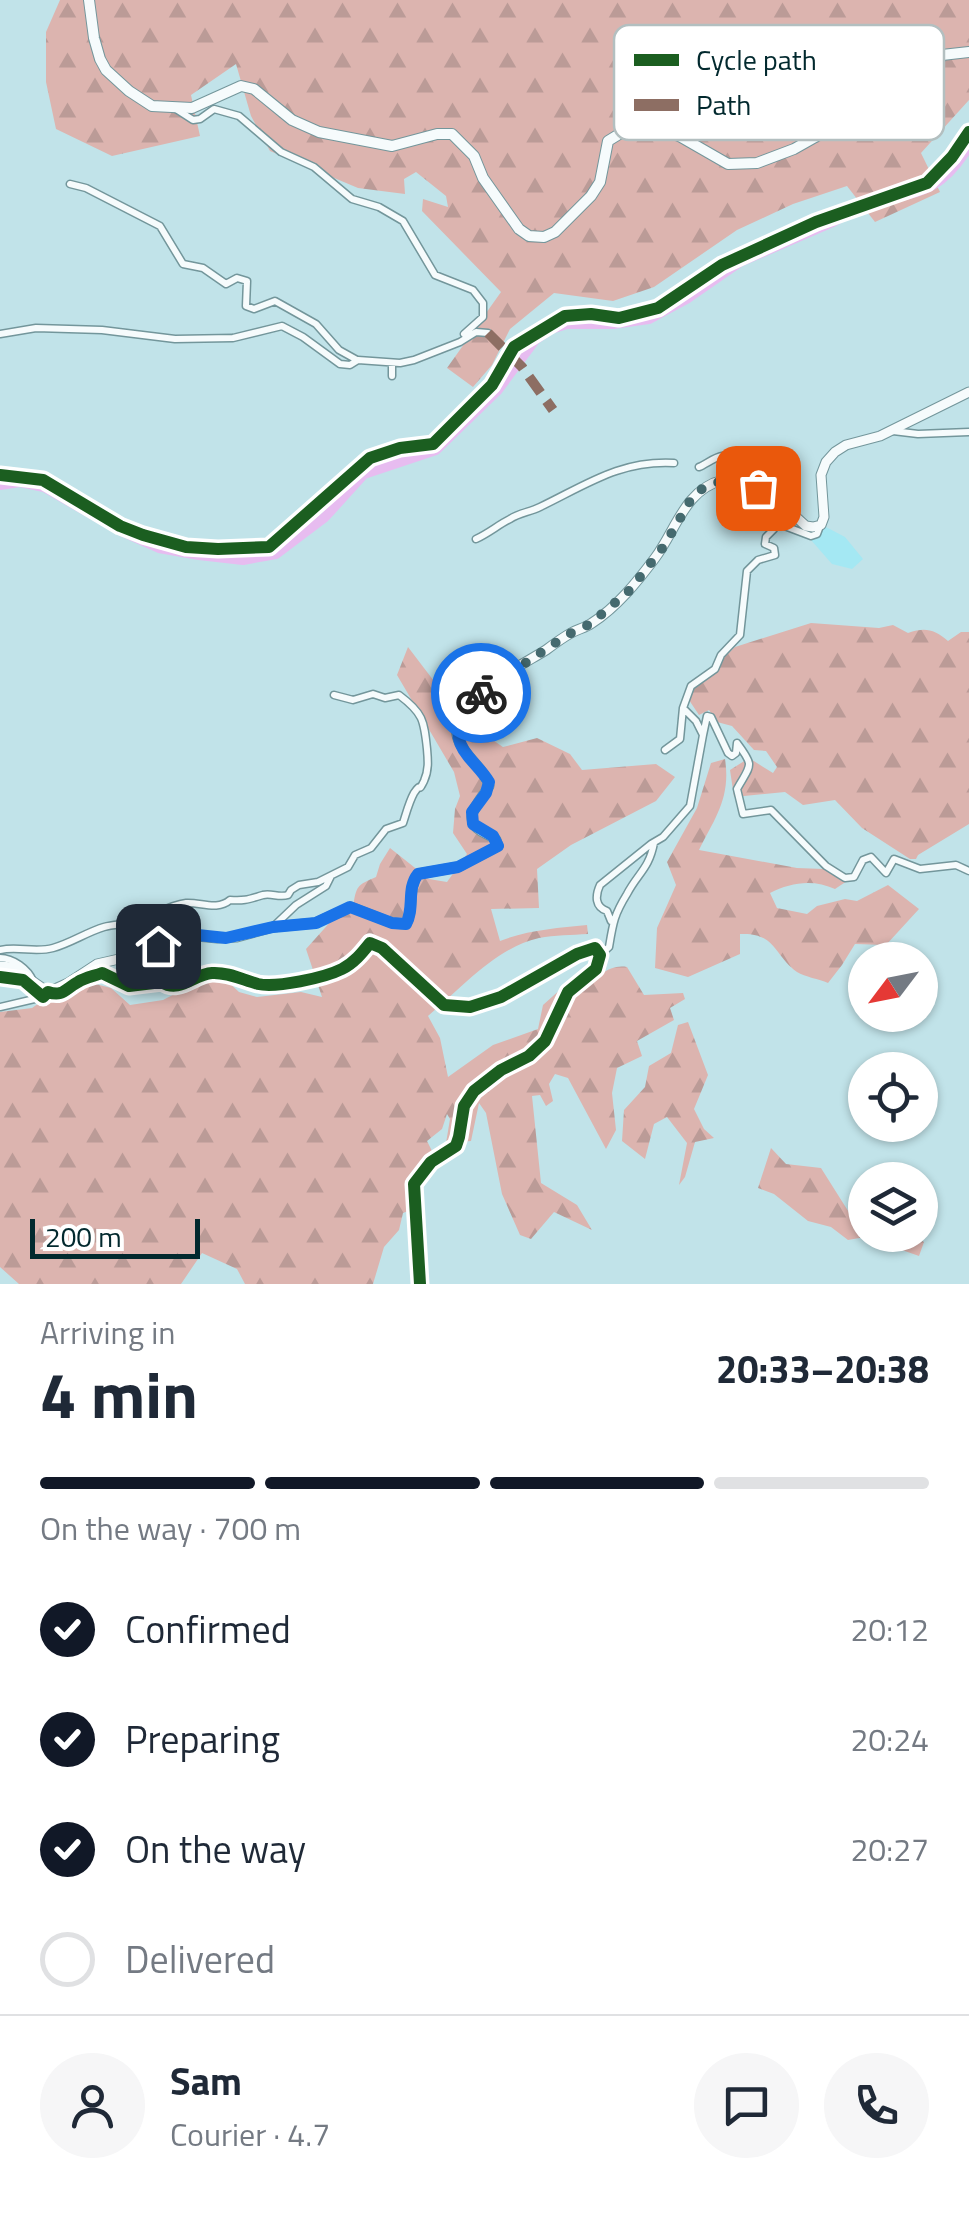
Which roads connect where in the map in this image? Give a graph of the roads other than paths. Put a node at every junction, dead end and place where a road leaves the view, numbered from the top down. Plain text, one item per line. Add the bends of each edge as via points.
1 (89, 0) edge
2 (969, 52) edge
3 (944, 54) edge
4 (176, 109) junction
5 (969, 132) edge
6 (614, 137) edge
7 (687, 140) edge
8 (811, 140) edge
9 (70, 184) dead end
10 (488, 333) dead end
11 (0, 334) edge
12 (451, 344) junction
13 (358, 360) junction
14 (392, 362) junction
15 (392, 376) dead end
16 (969, 392) edge
17 (892, 431) junction
18 (969, 432) edge
19 (674, 463) dead end
20 (699, 467) dead end
21 (0, 475) edge
22 (720, 481) junction
23 (821, 525) junction
24 (476, 539) dead end
25 (334, 695) dead end
26 (683, 708) junction
27 (704, 735) junction
28 (666, 750) dead end
29 (654, 843) junction
30 (969, 871) edge
31 (332, 876) junction
32 (611, 920) junction
33 (273, 927) junction
34 (0, 950) edge
35 (600, 955) junction
36 (0, 958) edge
37 (0, 966) edge
38 (0, 977) edge
39 (33, 981) junction
40 (45, 994) junction
41 (0, 1006) edge
42 (420, 1284) edge

1 - 4 main road via 106,70 152,106
2 - 3 main road
4 - 6 main road via 241,86 320,132 392,146 452,134 474,156 508,217 529,236 556,232 591,196
4 - 12 street via 193,120 214,110 239,116 352,199 404,221 435,275 473,290 483,303 483,317
5 - 21 street via 927,183 816,222 722,265 658,308 619,318 565,316 514,348 492,384 433,444 370,458 269,547 186,547 143,536 42,480
7 - 8 main road via 728,164 756,163
9 - 13 street via 160,226 184,264 226,284 247,281 246,306 275,302 316,324
10 - 12 street
11 - 13 street via 36,328 233,338 282,326 340,364
12 - 14 street
13 - 14 street
14 - 15 street
16 - 17 main road
17 - 18 street
17 - 23 main road via 846,445 826,462
19 - 24 street via 628,466
20 - 22 street via 724,456 752,461 760,470
22 - 23 main road via 742,481 775,497 806,526
22 - 33 main road via 695,495 658,555 616,603 500,678 462,711 461,746 489,782 471,818 496,840 496,848 458,867 418,874 406,924 350,907 316,923
23 - 26 street via 811,536 774,522 764,544 775,555 747,572 740,635 715,668 690,686
25 - 31 street via 399,695 422,716 428,759 402,824 386,829
26 - 27 street
26 - 28 street via 680,739
27 - 29 street via 690,806
27 - 30 street via 711,716 728,753 736,753 737,743 750,760 737,789 743,814 771,810 845,878 871,857 886,873 894,859 920,869 956,865
29 - 32 street via 648,866
29 - 32 street via 596,892
31 - 33 street
31 - 34 street via 281,898 230,900 224,906 189,902 60,946
32 - 35 street via 609,947
33 - 40 main road via 226,938 188,934 97,964
35 - 40 street via 586,950 470,1007 444,1005 370,943 342,969 278,984 209,973 177,987 129,986 102,973 65,992
35 - 42 street via 596,969 568,992 545,1042 474,1091 456,1146 414,1184
36 - 39 street
37 - 39 main road
38 - 40 street via 23,980
39 - 40 main road
40 - 41 street

